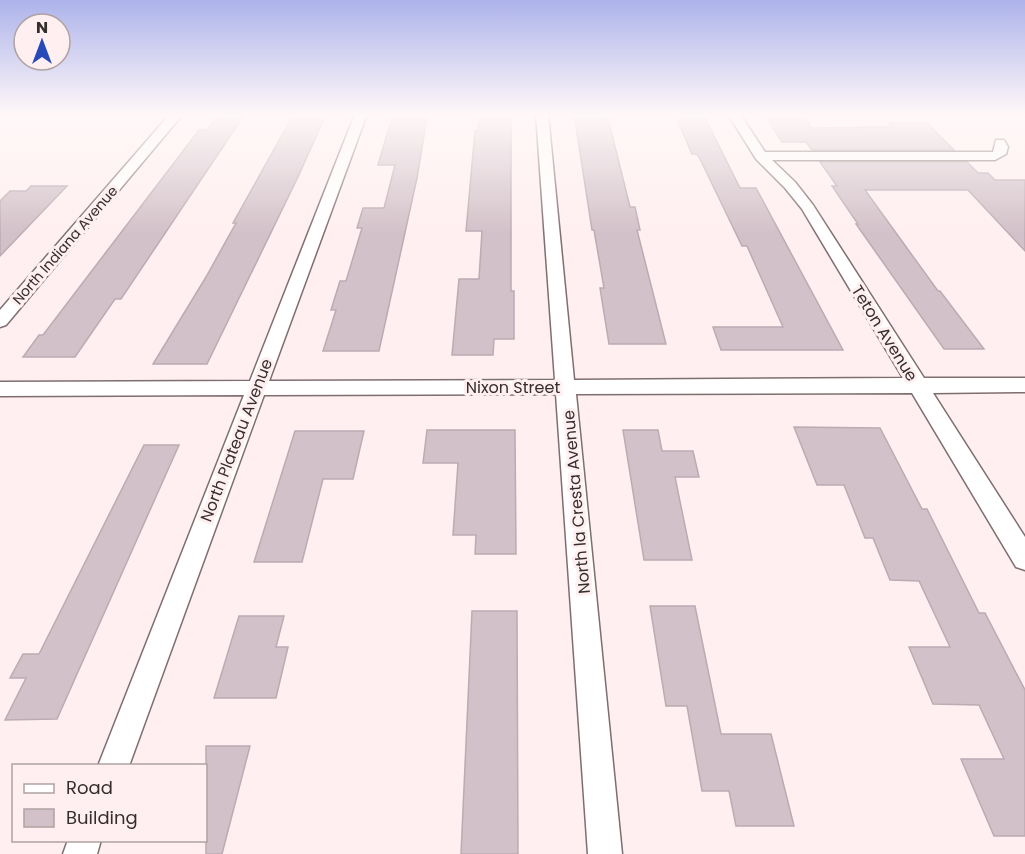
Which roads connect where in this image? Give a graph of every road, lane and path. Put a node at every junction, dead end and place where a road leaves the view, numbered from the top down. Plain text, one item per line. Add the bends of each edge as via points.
1 (143, 154) edge
2 (346, 154) edge
3 (546, 154) edge
4 (1000, 154) edge
5 (761, 156) joint
6 (0, 321) edge
7 (918, 384) junction
8 (1025, 385) edge
9 (567, 387) junction
10 (256, 388) junction
11 (0, 389) edge
12 (1025, 559) edge
13 (113, 764) edge
14 (605, 854) edge

1 - 6 street, North Indiana Avenue
2 - 10 street, North Plateau Avenue
3 - 9 street, North la Cresta Avenue
4 - 5 street
5 - 7 street, Teton Avenue via 808,208
7 - 8 street, Nixon Street
7 - 9 street, Nixon Street
7 - 12 street, Teton Avenue
9 - 10 street, Nixon Street
9 - 14 street, North la Cresta Avenue
10 - 11 street, Nixon Street
10 - 13 street, North Plateau Avenue

